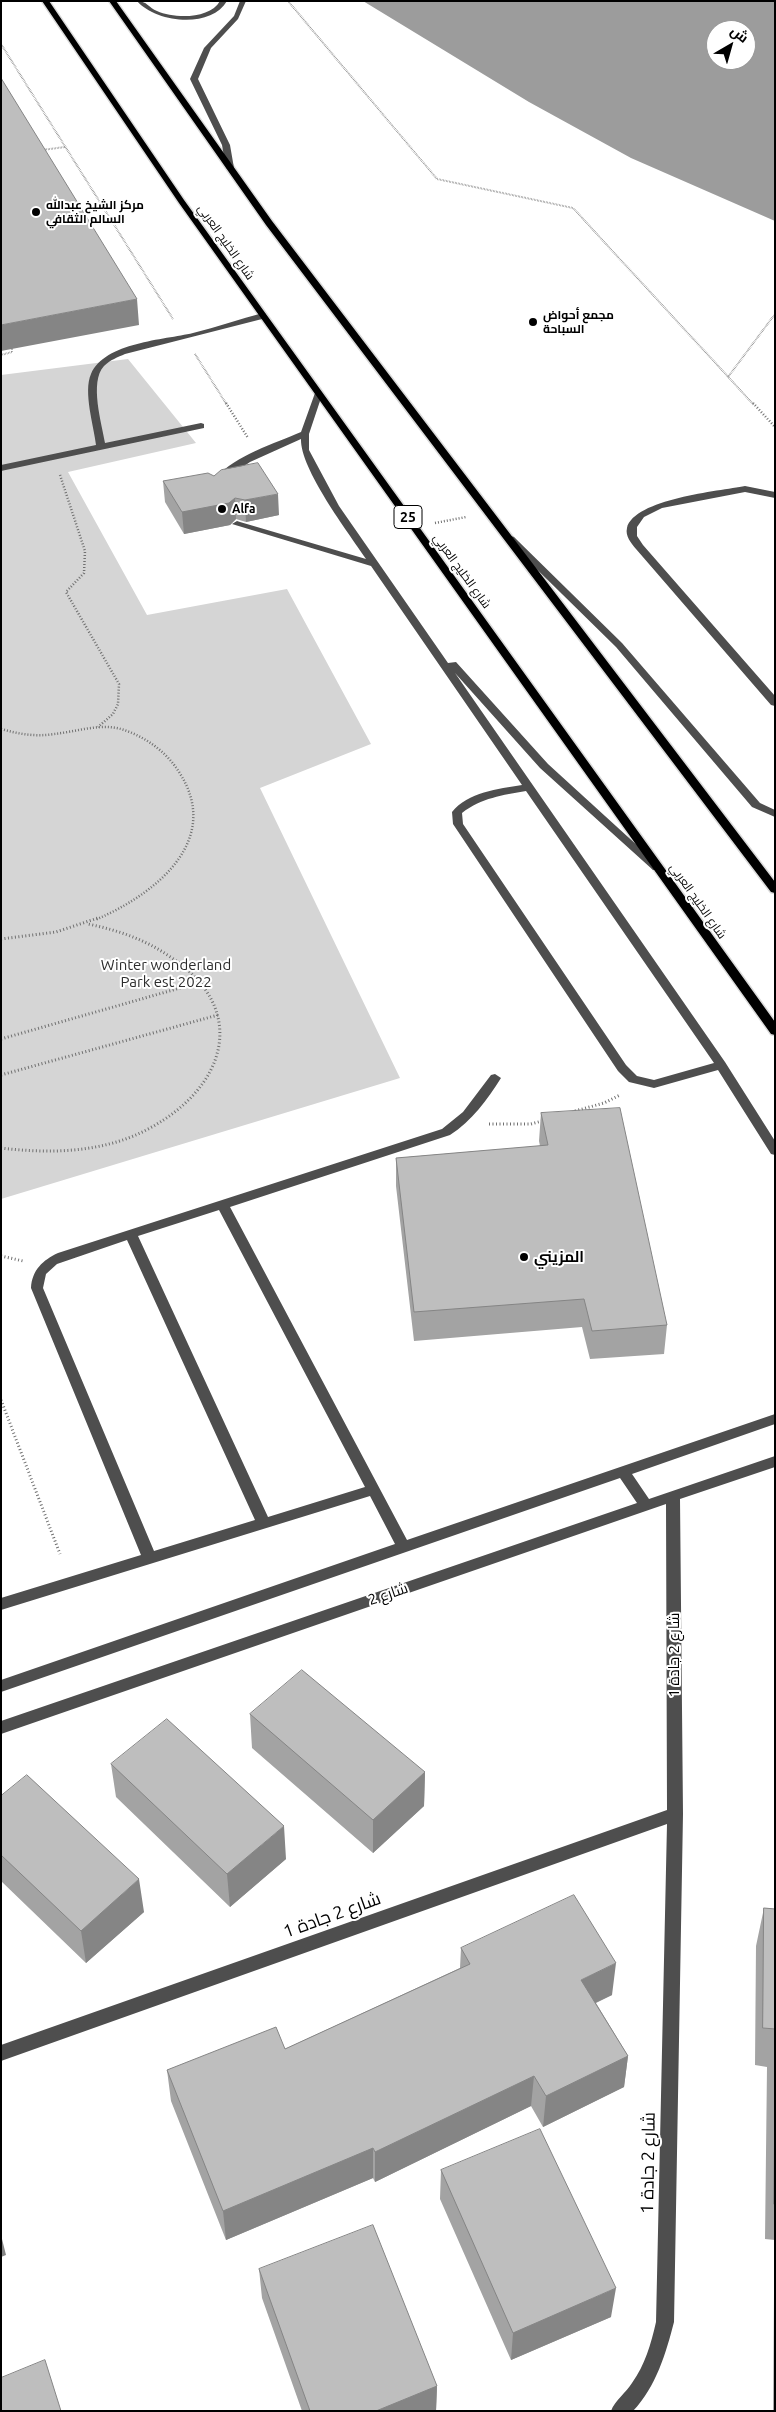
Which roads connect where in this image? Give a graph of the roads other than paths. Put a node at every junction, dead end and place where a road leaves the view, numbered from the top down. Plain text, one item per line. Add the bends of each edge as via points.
1 (45, 1) edge
2 (112, 1) edge
3 (140, 1) edge
4 (224, 1) edge
5 (244, 1) edge
6 (230, 168) junction
7 (263, 316) junction
8 (318, 395) junction
9 (201, 426) dead end
10 (305, 434) junction
11 (101, 447) junction
12 (1, 468) edge
13 (218, 486) edge
14 (775, 495) edge
15 (237, 524) dead end
16 (508, 536) junction
17 (374, 564) junction
18 (418, 627) junction
19 (775, 703) edge
20 (529, 787) junction
21 (775, 814) edge
22 (664, 875) junction
23 (775, 890) edge
24 (775, 1031) edge
25 (721, 1065) junction
26 (495, 1078) dead end
27 (775, 1150) edge
28 (222, 1204) junction
29 (131, 1234) junction
30 (775, 1419) edge
31 (775, 1461) edge
32 (623, 1472) junction
33 (373, 1490) junction
34 (672, 1496) junction
35 (646, 1505) junction
36 (264, 1524) junction
37 (404, 1548) junction
38 (150, 1559) junction
39 (1, 1604) edge
40 (1, 1686) edge
41 (1, 1728) edge
42 (675, 1814) junction
43 (1, 2053) edge
44 (620, 2411) edge

1 - 7 main road, شارع الخليج العربي / 25 via 90,71
2 - 6 main road
3 - 4 street via 155,13 185,18 208,14 220,8
5 - 6 street via 236,17 205,52 194,79 226,145
6 - 16 main road
7 - 8 main road, شارع الخليج العربي / 25
7 - 11 street via 127,350 107,361 96,373 94,390
8 - 10 street
8 - 22 main road, شارع الخليج العربي / 25
9 - 11 street
10 - 13 street via 225,473
10 - 17 street via 305,450 334,506
11 - 12 street
14 - 19 street via 745,489 660,506 641,515 632,527 632,536 640,547
15 - 17 street
16 - 21 street via 619,646 756,805
16 - 23 main road
17 - 18 street
18 - 20 street
18 - 22 street via 544,766
20 - 25 street
20 - 25 street via 465,804 457,812 458,824 622,1068 633,1079 654,1084
22 - 24 main road, شارع الخليج العربي / 25
25 - 27 street
26 - 28 street via 460,1124 446,1132
28 - 29 street
28 - 33 street
29 - 36 street
29 - 38 street via 53,1260 40,1273 37,1288
30 - 32 street
31 - 34 street, شارع 2
32 - 35 street
32 - 37 street
33 - 36 street
33 - 37 street
34 - 35 street, شارع 2
34 - 42 street, شارع 2 جادة 1
35 - 41 street, شارع 2
36 - 38 street
37 - 40 street
38 - 39 street
42 - 43 street, شارع 2 جادة 1
42 - 44 street, شارع 2 جادة 1 via 665,2322 659,2351 648,2377

